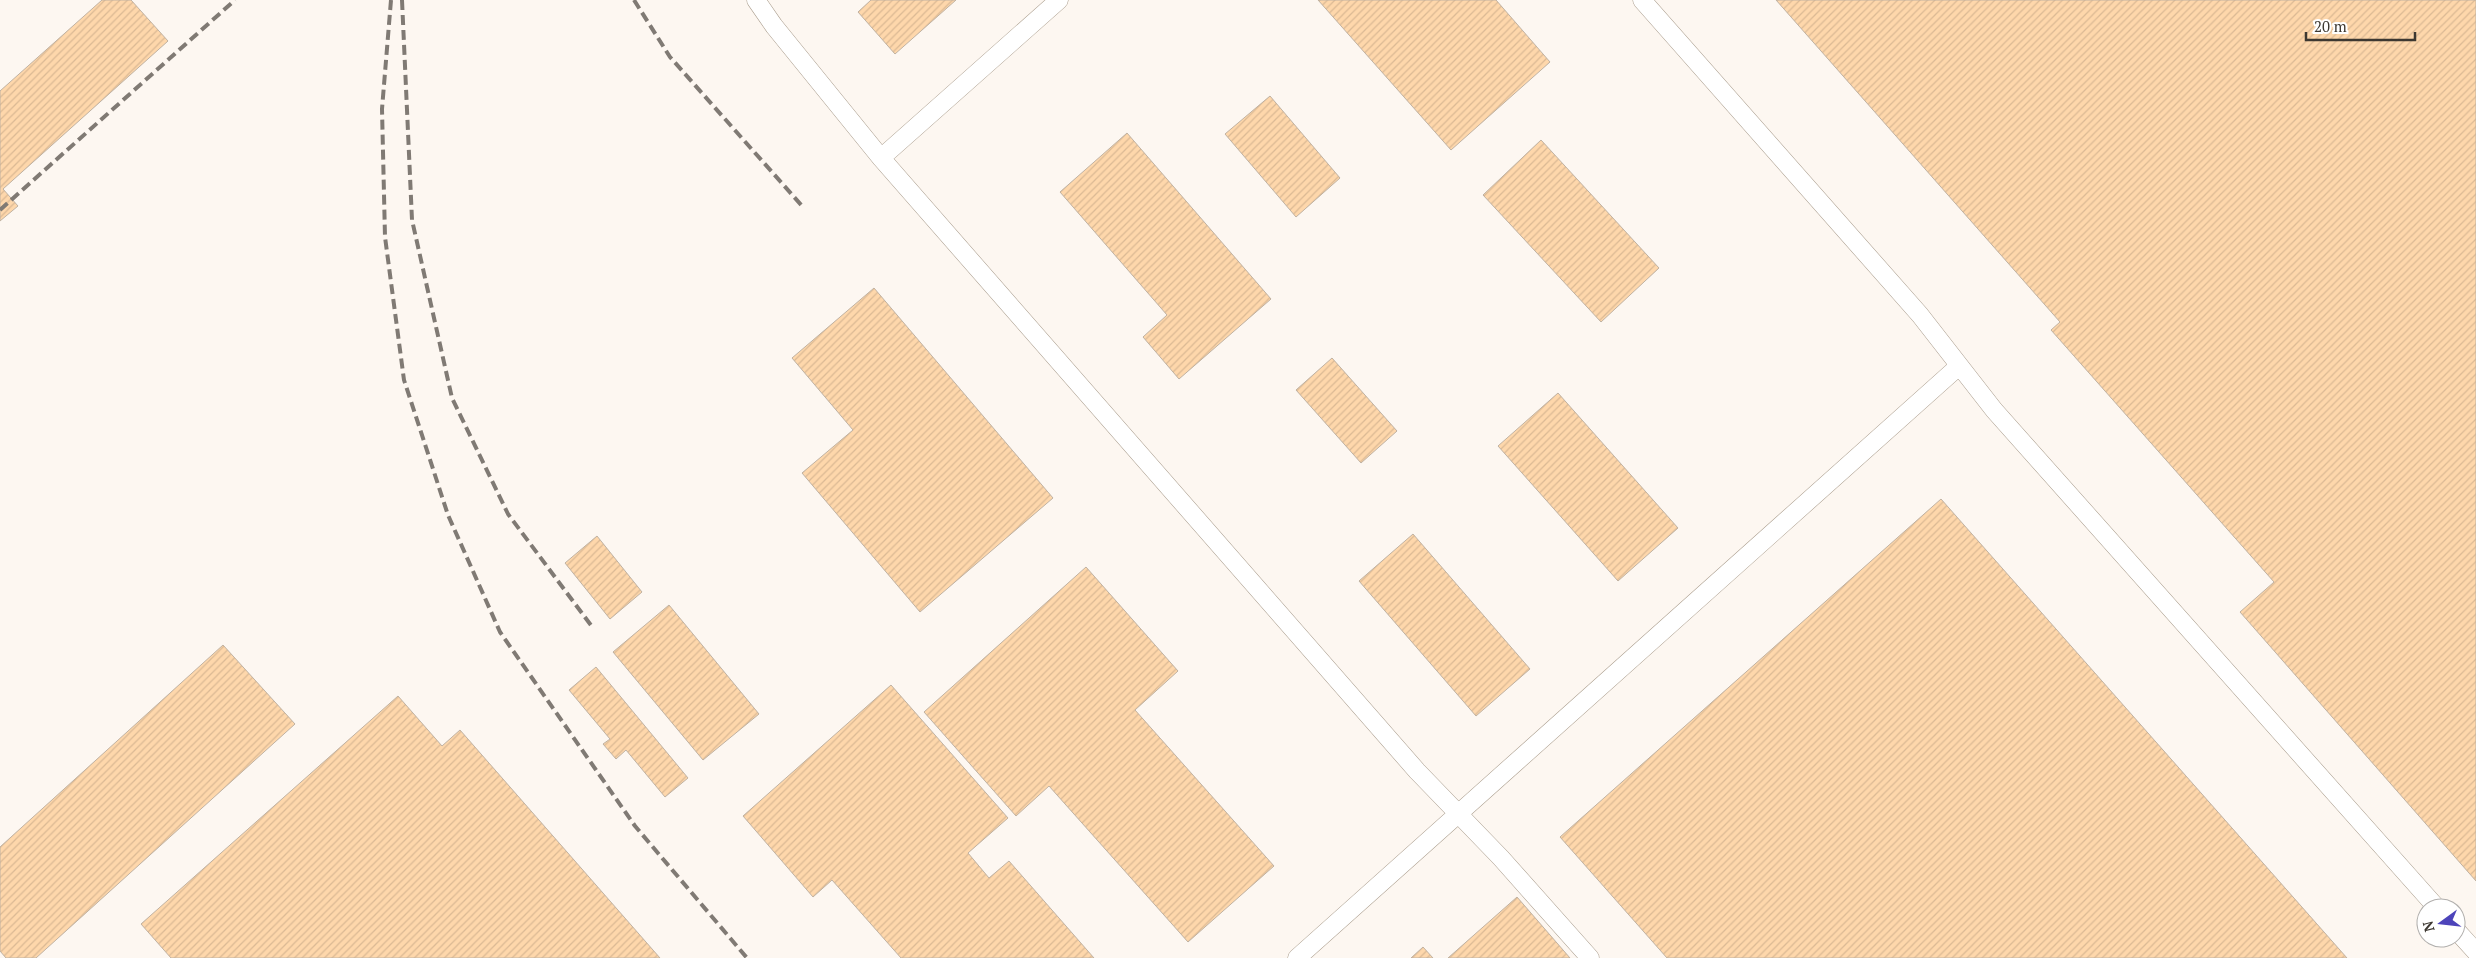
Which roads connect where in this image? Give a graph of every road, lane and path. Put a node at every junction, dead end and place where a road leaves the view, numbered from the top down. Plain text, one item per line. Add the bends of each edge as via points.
1 (756, 0) edge
2 (1059, 0) edge
3 (1642, 0) edge
4 (881, 158) junction
5 (1959, 366) junction
6 (1458, 813) junction
7 (2428, 898) edge
8 (2466, 941) edge
9 (2476, 952) edge
10 (1297, 958) edge
11 (1590, 958) edge

1 - 4 lane
2 - 4 lane
3 - 5 lane via 1920,316
4 - 6 lane
5 - 6 lane
5 - 7 lane via 1994,410
6 - 10 lane
6 - 11 lane
8 - 9 lane

